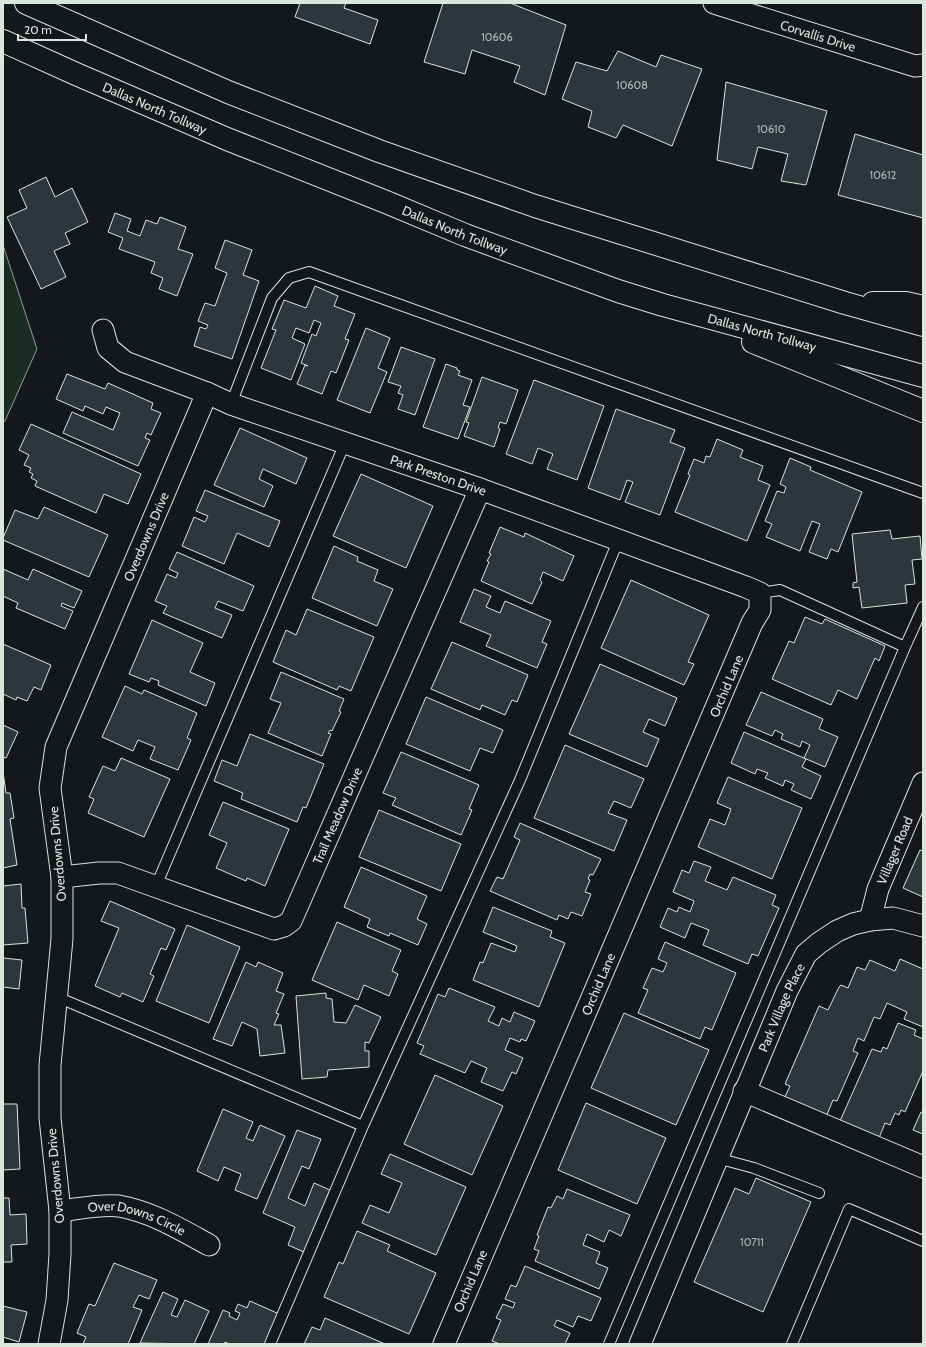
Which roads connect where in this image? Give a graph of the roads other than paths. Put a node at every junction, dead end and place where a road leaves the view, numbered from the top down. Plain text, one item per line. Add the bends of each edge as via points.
1 (26, 3) edge
2 (714, 3) edge
3 (741, 7) edge
4 (3, 41) edge
5 (923, 65) edge
6 (845, 303) junction
7 (663, 305) junction
8 (923, 307) edge
9 (923, 325) edge
10 (103, 330) dead end
11 (923, 376) edge
12 (207, 393) junction
13 (231, 404) junction
14 (923, 411) edge
15 (345, 443) junction
16 (480, 489) junction
17 (923, 493) edge
18 (618, 541) junction
19 (760, 593) junction
20 (923, 607) edge
21 (905, 647) junction
22 (923, 783) edge
23 (62, 877) junction
24 (156, 886) junction
25 (870, 920) junction
26 (923, 926) edge
27 (57, 997) junction
28 (744, 1091) junction
29 (363, 1126) junction
30 (717, 1158) junction
31 (923, 1167) edge
32 (819, 1193) dead end
33 (60, 1211) junction
34 (923, 1241) edge
35 (209, 1245) dead end
36 (49, 1344) edge
37 (270, 1344) edge
38 (444, 1344) edge
39 (609, 1344) edge
40 (640, 1344) edge
41 (792, 1344) edge

1 - 6 highway via 228,92 379,151 534,206
2 - 3 street, Corvallis Drive
3 - 5 street, Corvallis Drive via 915,66
4 - 7 highway, Dallas North Tollway via 227,139 465,235
6 - 8 highway via 906,304
6 - 9 highway
7 - 11 highway, Dallas North Tollway
7 - 14 highway
10 - 12 street, Park Preston Drive via 108,348 126,362
12 - 13 street, Park Preston Drive
12 - 23 street, Overdowns Drive via 56,746 50,788
13 - 15 street, Park Preston Drive
13 - 17 lane via 272,298 289,278 309,272
15 - 16 street, Park Preston Drive
15 - 24 lane
16 - 18 street, Park Preston Drive
16 - 24 street, Trail Meadow Drive via 291,921 274,929
18 - 19 street, Park Preston Drive
18 - 29 lane via 520,780
19 - 21 lane via 780,590
19 - 38 street, Orchid Lane via 760,610 752,623
20 - 21 lane
21 - 39 lane
22 - 25 street, Villager Road via 878,889
23 - 24 street, Trail Meadow Drive via 118,873
23 - 27 street, Overdowns Drive via 62,939
25 - 26 street, Park Village Place via 893,918
25 - 28 street, Park Village Place via 837,931 806,954 787,991
27 - 29 lane
27 - 33 street, Overdowns Drive via 50,1065 50,1118
28 - 30 street, Park Village Place
28 - 31 street
29 - 37 lane
30 - 32 lane via 754,1168
30 - 40 street, Park Village Place
33 - 35 street, Over Downs Circle via 118,1206 165,1221
33 - 36 street, Overdowns Drive via 57,1300
34 - 41 lane via 849,1209

